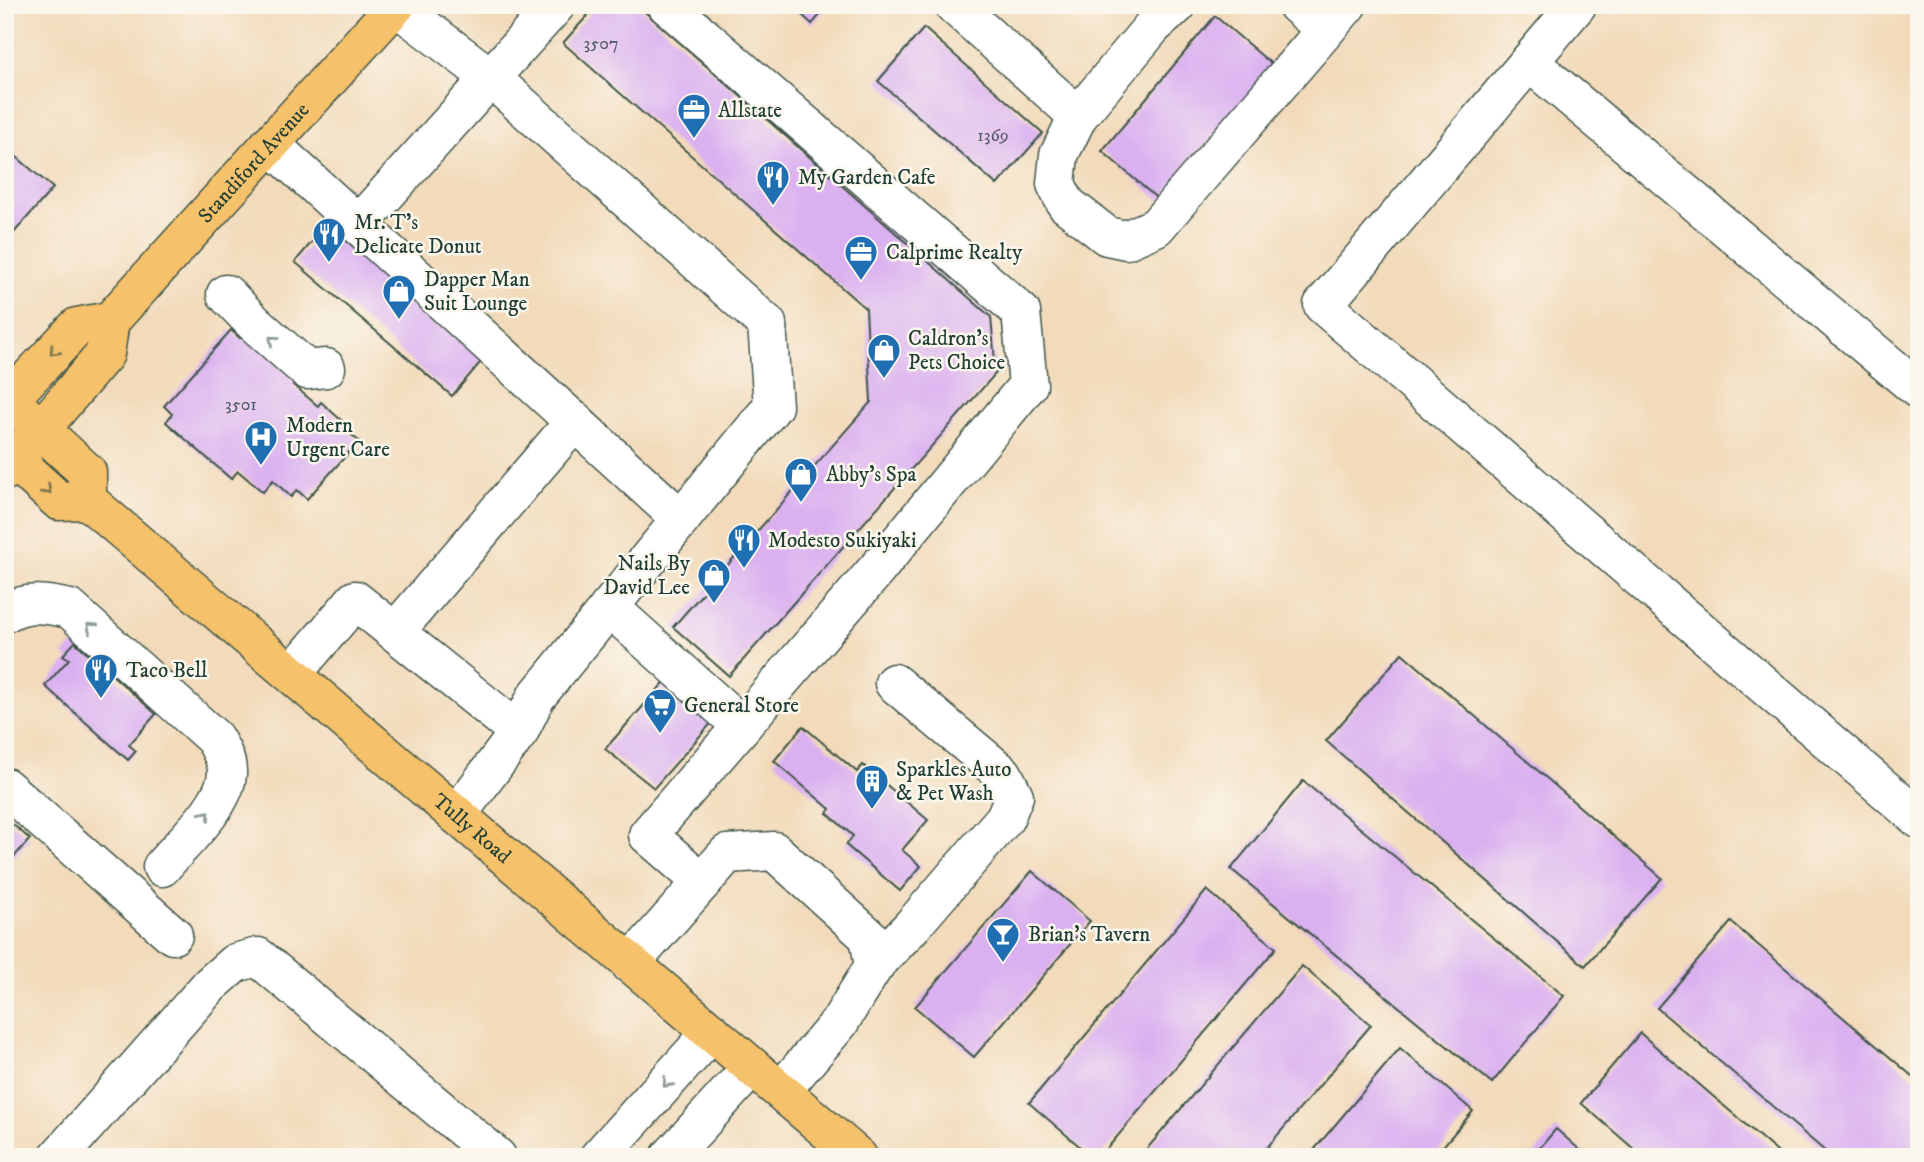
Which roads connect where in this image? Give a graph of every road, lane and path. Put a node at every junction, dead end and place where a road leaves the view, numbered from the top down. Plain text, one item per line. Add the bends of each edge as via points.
1 (556, 5) edge
2 (667, 5) edge
3 (954, 5) edge
4 (1577, 5) edge
5 (396, 6) edge
6 (1153, 12) edge
7 (1323, 13) edge
8 (1529, 62) junction
9 (491, 78) junction
10 (1078, 116) junction
11 (270, 144) junction
12 (358, 225) junction
13 (226, 294) dead end
14 (110, 321) junction
15 (326, 368) dead end
16 (1919, 390) edge
17 (6, 401) edge
18 (575, 421) junction
19 (42, 429) junction
20 (8, 461) edge
21 (87, 500) junction
22 (681, 519) junction
23 (609, 607) junction
24 (5, 613) edge
25 (396, 632) junction
26 (292, 674) junction
27 (894, 683) dead end
28 (742, 726) junction
29 (519, 732) junction
30 (5, 787) edge
31 (457, 815) junction
32 (1919, 819) edge
33 (162, 867) dead end
34 (702, 882) junction
35 (173, 936) dead end
36 (630, 964) junction
37 (874, 966) junction
38 (712, 1032) junction
39 (752, 1067) junction
40 (782, 1090) junction
41 (68, 1153) edge
42 (497, 1157) edge
43 (599, 1157) edge
44 (670, 1157) edge
45 (859, 1157) edge

1 - 9 street
2 - 28 street via 1021,312 1028,385
3 - 10 street
4 - 8 street
5 - 9 street
5 - 11 main road, Standiford Avenue
6 - 10 street
7 - 10 street via 1156,227 1126,240 1107,236 1066,204 1056,184 1059,155
8 - 16 street
8 - 32 street via 1323,305
9 - 12 street
9 - 22 street via 767,324 773,406
11 - 12 street
11 - 14 main road, Standiford Avenue
12 - 18 street
15 -> 13 street via 307,370
14 -> 17 main road via 77,327
14 - 19 main road via 105,354
17 - 19 main road
18 - 22 street
18 - 25 street
19 - 20 main road
19 - 21 main road via 87,472
20 -> 21 main road via 60,501
21 - 26 main road, Tully Road
22 - 23 street
23 - 28 street
23 - 29 street via 536,698
33 -> 24 street via 219,800 227,774 215,738 70,609 43,603
25 - 26 street via 355,600
25 - 29 street
26 - 31 main road, Tully Road
27 - 37 street via 1003,774 1014,796 1006,818
28 - 34 street via 648,835
29 - 31 street
30 - 35 street
31 - 36 main road, Tully Road
34 - 36 street
34 - 37 street via 727,854 774,851 869,937
36 - 38 main road, Tully Road
37 - 40 street via 839,1023
38 - 39 main road, Tully Road
38 -> 43 street
39 - 40 main road, Tully Road
39 - 44 street
40 - 45 main road, Tully Road
41 - 42 street via 210,985 235,963 258,957

